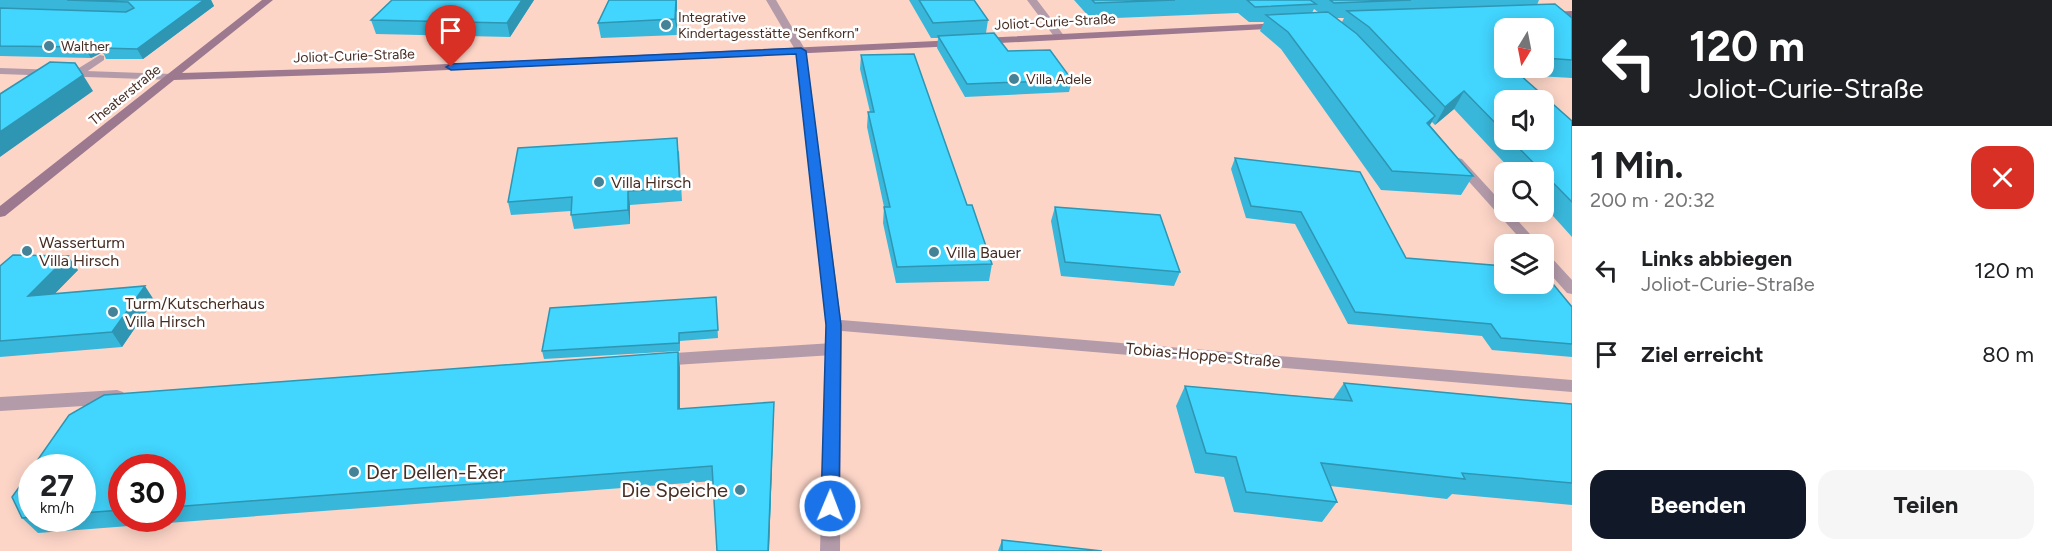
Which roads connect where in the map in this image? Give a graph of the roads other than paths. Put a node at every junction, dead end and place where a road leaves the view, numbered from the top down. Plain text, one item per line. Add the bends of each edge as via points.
1 (268, 0) edge
2 (771, 0) edge
3 (1032, 0) edge
4 (1572, 14) edge
5 (1537, 15) edge
6 (1289, 25) edge
7 (1060, 37) junction
8 (801, 51) junction
9 (100, 58) edge
10 (0, 71) edge
11 (53, 72) junction
12 (78, 73) junction
13 (172, 76) junction
14 (36, 84) edge
15 (1447, 150) edge
16 (0, 213) edge
17 (1523, 234) edge
18 (1554, 269) edge
19 (1572, 289) edge
20 (834, 325) junction
21 (833, 349) junction
22 (642, 361) edge
23 (1572, 386) edge
24 (131, 396) edge
25 (0, 405) edge
26 (830, 551) edge

1 - 13 main road, Theaterstraße
2 - 8 street
3 - 7 street
4 - 5 main road
6 - 7 main road, Joliot-Curie-Straße
7 - 8 main road, Joliot-Curie-Straße
8 - 13 main road, Joliot-Curie-Straße
8 - 20 street
9 - 12 street
10 - 11 street, Joliot-Curie-Straße
11 - 12 street, Joliot-Curie-Straße
11 - 14 street
12 - 13 street, Joliot-Curie-Straße
13 - 16 main road, Theaterstraße
15 - 17 street
18 - 19 street
20 - 21 street
20 - 23 street, Tobias-Hoppe-Straße
21 - 22 street
21 - 26 street
24 - 25 street

